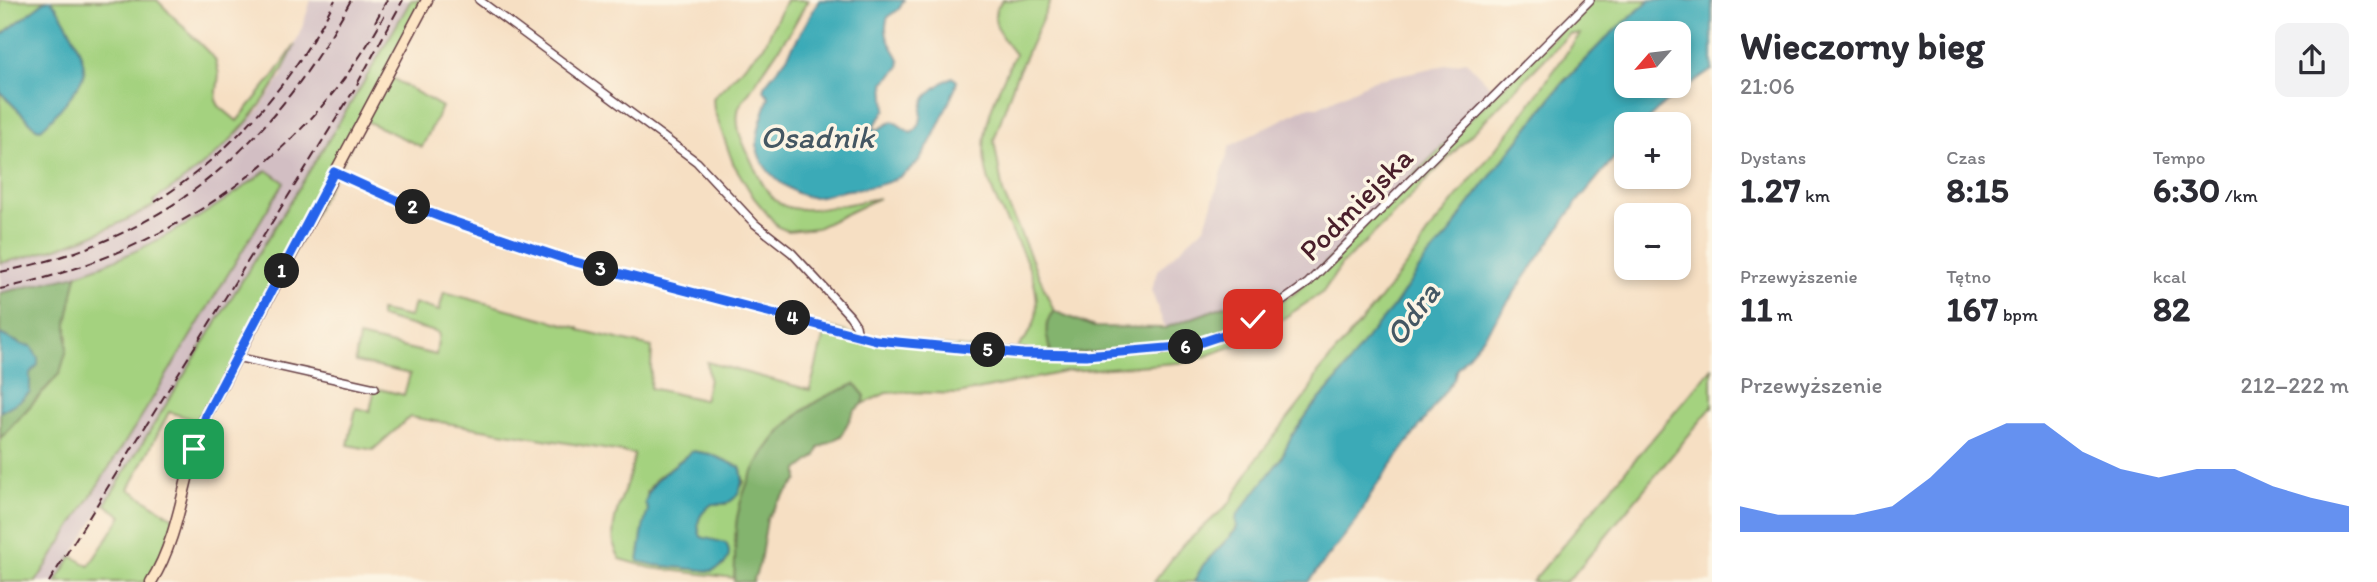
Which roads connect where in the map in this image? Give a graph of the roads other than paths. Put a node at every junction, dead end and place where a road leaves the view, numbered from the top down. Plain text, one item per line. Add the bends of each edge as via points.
1 (427, 0) edge
2 (479, 0) edge
3 (1590, 0) edge
4 (336, 168) junction
5 (858, 335) junction
6 (236, 357) junction
7 (375, 388) dead end
8 (151, 582) edge

1 - 4 main road
2 - 5 street via 697,162 755,224 792,253 850,316
3 - 5 street, Podmiejska via 1308,283 1223,335 1183,348 1070,355
4 - 5 street, Podmiejska via 432,214 568,260
4 - 6 main road
6 - 7 street
6 - 8 main road via 203,422 164,557

